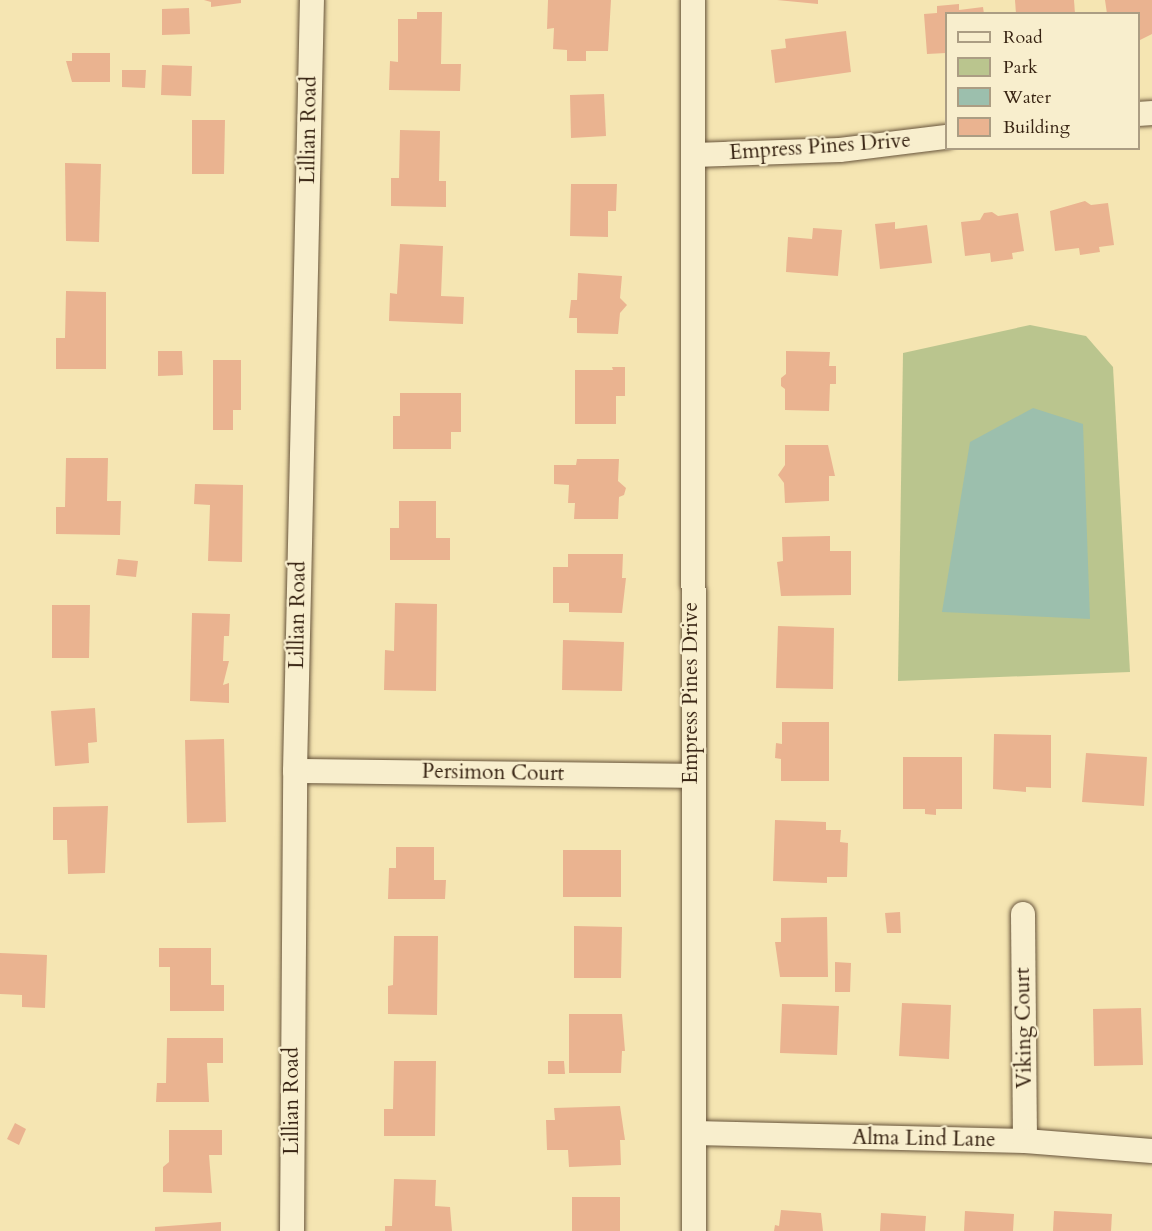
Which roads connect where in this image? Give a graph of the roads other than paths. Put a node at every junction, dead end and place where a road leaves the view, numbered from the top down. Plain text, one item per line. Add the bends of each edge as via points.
1 (312, 0) edge
2 (693, 0) edge
3 (945, 137) edge
4 (694, 155) junction
5 (295, 771) junction
6 (691, 776) junction
7 (1023, 914) dead end
8 (695, 1133) junction
9 (1025, 1142) junction
10 (1152, 1151) edge
11 (291, 1231) edge
12 (694, 1231) edge

1 - 5 street, Lillian Road
2 - 4 street, Empress Pines Drive
3 - 4 street, Empress Pines Drive via 840,150
4 - 6 street, Empress Pines Drive
5 - 6 street, Persimon Court
5 - 11 street, Lillian Road
6 - 8 street, Empress Pines Drive
7 - 9 street, Viking Court
8 - 9 street, Alma Lind Lane
8 - 12 street, Empress Pines Drive
9 - 10 street, Alma Lind Lane

